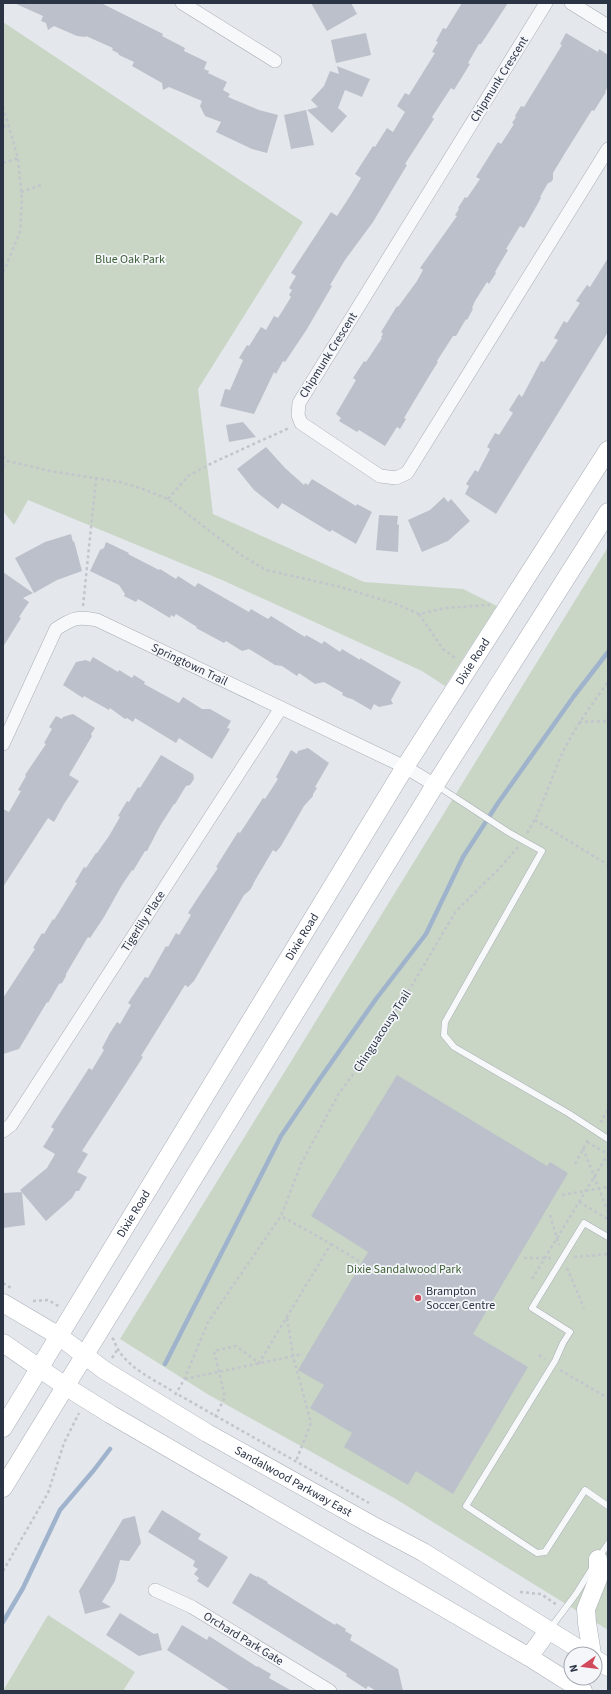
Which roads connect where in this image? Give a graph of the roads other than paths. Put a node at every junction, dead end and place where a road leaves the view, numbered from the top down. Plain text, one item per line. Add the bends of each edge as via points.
1 (182, 3) edge
2 (546, 3) edge
3 (571, 3) edge
4 (608, 26) edge
5 (275, 61) dead end
6 (608, 149) edge
7 (608, 450) edge
8 (608, 512) edge
9 (281, 708) junction
10 (3, 744) edge
11 (405, 767) junction
12 (435, 784) junction
13 (3, 1131) edge
14 (608, 1139) edge
15 (608, 1236) edge
16 (3, 1303) edge
17 (59, 1336) junction
18 (3, 1343) edge
19 (85, 1355) junction
20 (40, 1368) junction
21 (65, 1386) junction
22 (3, 1428) edge
23 (3, 1488) edge
24 (608, 1506) edge
25 (608, 1544) edge
26 (598, 1559) junction
27 (155, 1590) dead end
28 (548, 1630) junction
29 (574, 1646) edge
30 (591, 1646) edge
31 (529, 1657) junction
32 (330, 1691) edge
33 (583, 1691) edge

1 - 5 street
2 - 6 street, Chipmunk Crescent via 299,403 298,415 301,423 380,476 396,478 407,473
3 - 4 street
7 - 11 main road, Dixie Road
8 - 12 main road
9 - 10 street, Springtown Trail via 97,620 82,617 56,629
9 - 11 street, Springtown Trail
9 - 13 street, Tigerlily Place via 11,1125
11 - 12 street, Springtown Trail
11 - 17 main road, Dixie Road
12 - 14 lane via 542,851 445,1022 444,1035 454,1047
12 - 19 main road
15 - 24 lane via 584,1223 532,1308 570,1332 466,1506 538,1553 545,1552 585,1490
16 - 17 main road, Sandalwood Parkway East
17 - 19 main road, Sandalwood Parkway East
17 - 20 main road, Dixie Road
18 - 20 main road
19 - 21 main road
19 - 28 main road, Sandalwood Parkway East via 104,1370 207,1433 422,1552
20 - 21 main road
20 - 22 main road, Dixie Road
21 - 23 main road
21 - 31 main road
25 - 26 lane
26 - 28 lane via 576,1594
26 - 30 main road via 598,1579 586,1609
27 - 32 street, Orchard Park Gate via 192,1607
28 - 29 main road, Sandalwood Parkway East
28 - 31 main road
31 - 33 main road

